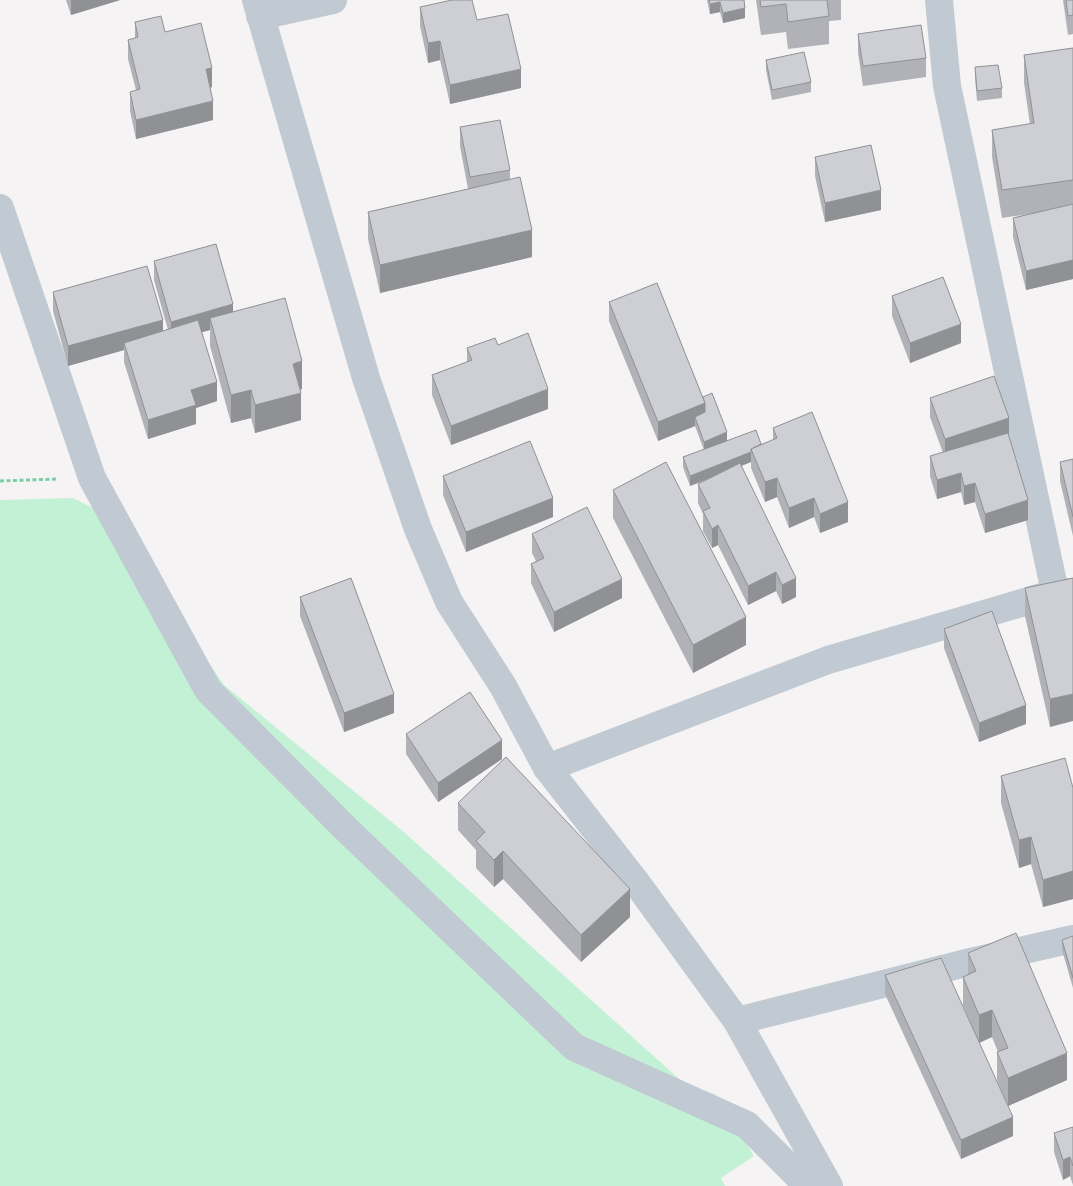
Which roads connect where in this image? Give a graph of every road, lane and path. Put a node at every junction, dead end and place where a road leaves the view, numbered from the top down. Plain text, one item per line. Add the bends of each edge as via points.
1 (333, 0) edge
2 (938, 0) edge
3 (258, 8) edge
4 (0, 208) edge
5 (92, 478) junction
6 (0, 481) edge
7 (1064, 590) edge
8 (547, 768) junction
9 (1073, 938) edge
10 (737, 1021) junction
11 (808, 1186) edge
12 (829, 1186) edge

1 - 3 street
2 - 7 street via 947,86
3 - 8 street via 366,378 418,529 449,602 503,686
4 - 5 street
5 - 6 path
5 - 11 street via 208,690 345,828 574,1047 748,1125
7 - 8 street via 828,660
8 - 10 street via 636,882
9 - 10 street
10 - 12 street

